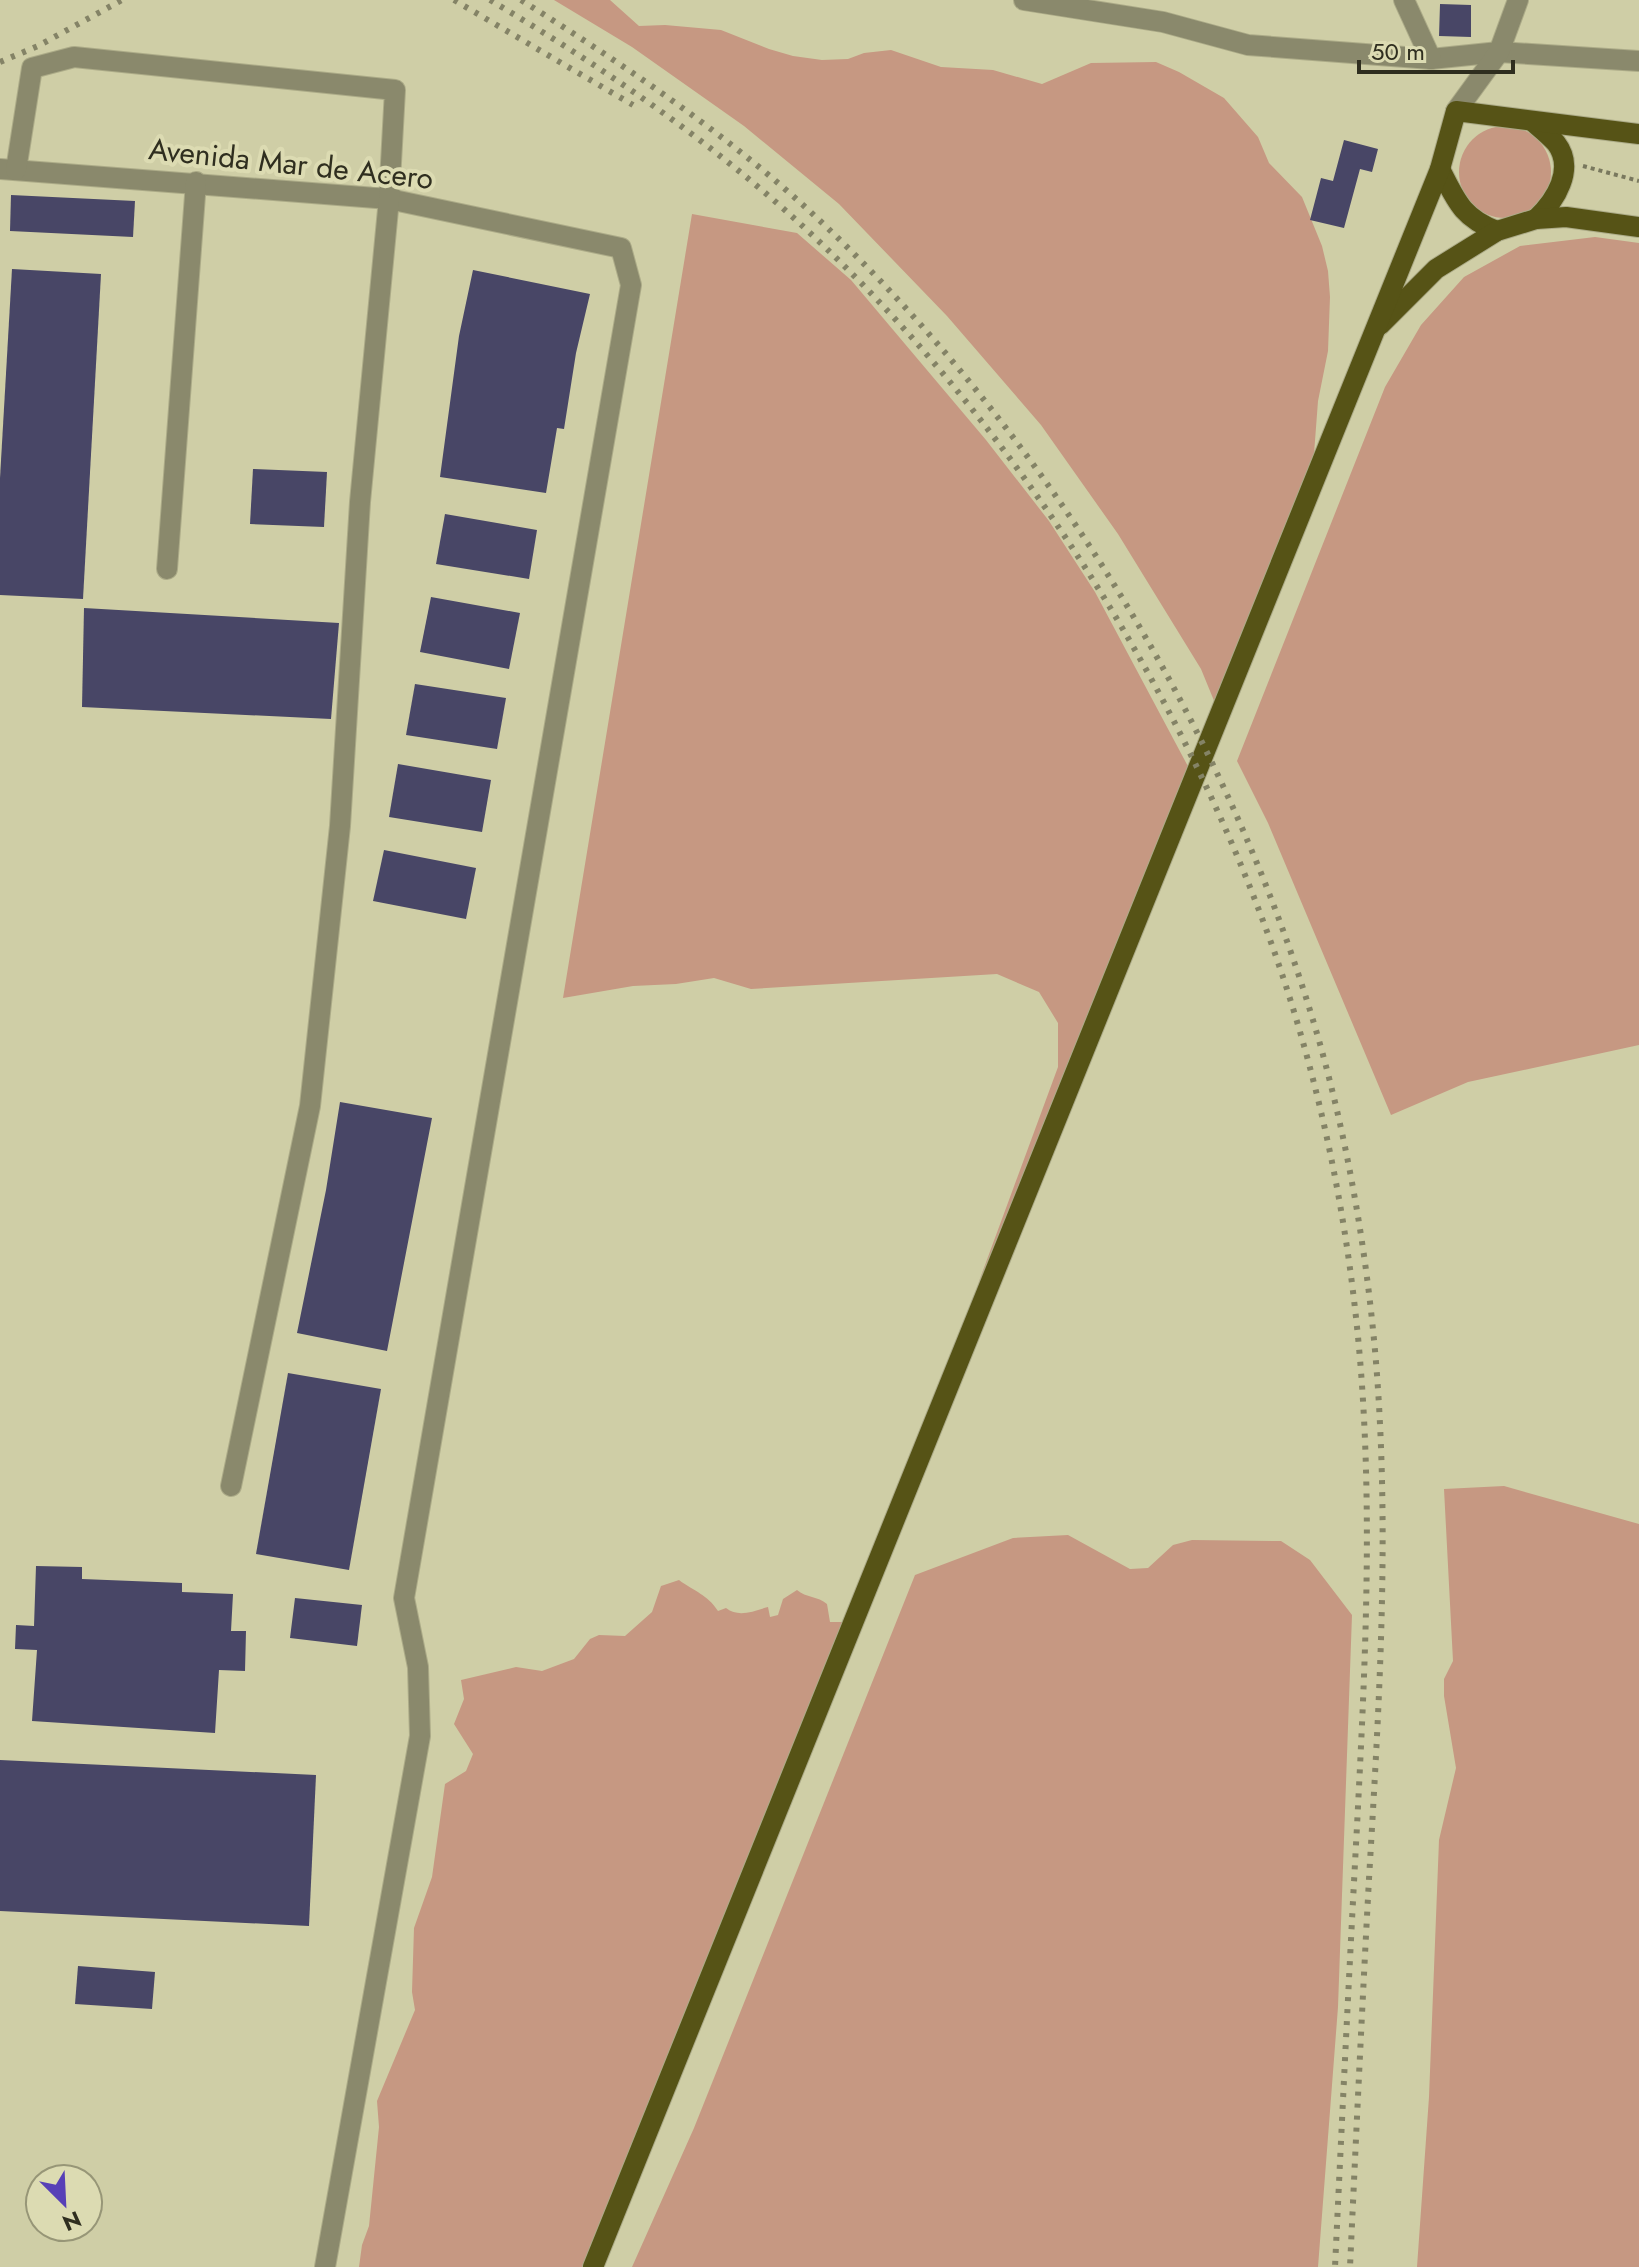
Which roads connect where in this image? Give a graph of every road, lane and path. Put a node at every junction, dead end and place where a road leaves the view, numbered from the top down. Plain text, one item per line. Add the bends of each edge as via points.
1 (1024, 0) edge
2 (1404, 0) edge
3 (1518, 0) edge
4 (1499, 52) junction
5 (1431, 59) junction
6 (1639, 61) edge
7 (1456, 111) junction
8 (1532, 121) junction
9 (1639, 134) edge
10 (1563, 165) junction
11 (8, 169) edge
12 (1440, 169) junction
13 (1639, 181) edge
14 (196, 182) junction
15 (389, 199) junction
16 (1536, 219) junction
17 (1639, 227) edge
18 (1497, 231) junction
19 (1372, 334) junction
20 (167, 569) dead end
21 (231, 1486) dead end
22 (325, 2267) edge
23 (593, 2267) edge

1 - 5 street via 1163,22 1248,45
2 - 5 street
3 - 4 street
4 - 5 street
4 - 6 street
4 - 7 street
7 - 8 main road
7 - 12 main road
8 - 9 main road
8 - 10 main road via 1554,141
10 - 13 path
10 - 16 main road via 1552,204
11 - 14 street, Avenida Mar de Acero
11 - 15 street via 32,68 74,57 395,90
12 - 18 main road via 1461,209
12 - 19 main road
14 - 15 street, Avenida Mar de Acero
14 - 20 street
15 - 21 street via 360,502 340,826 310,1106
15 - 22 street, Avenida Mar de Acero via 621,248 631,285 404,1598 418,1667 420,1736
16 - 17 main road via 1566,217
16 - 18 main road
18 - 19 main road via 1436,269
19 - 23 main road

